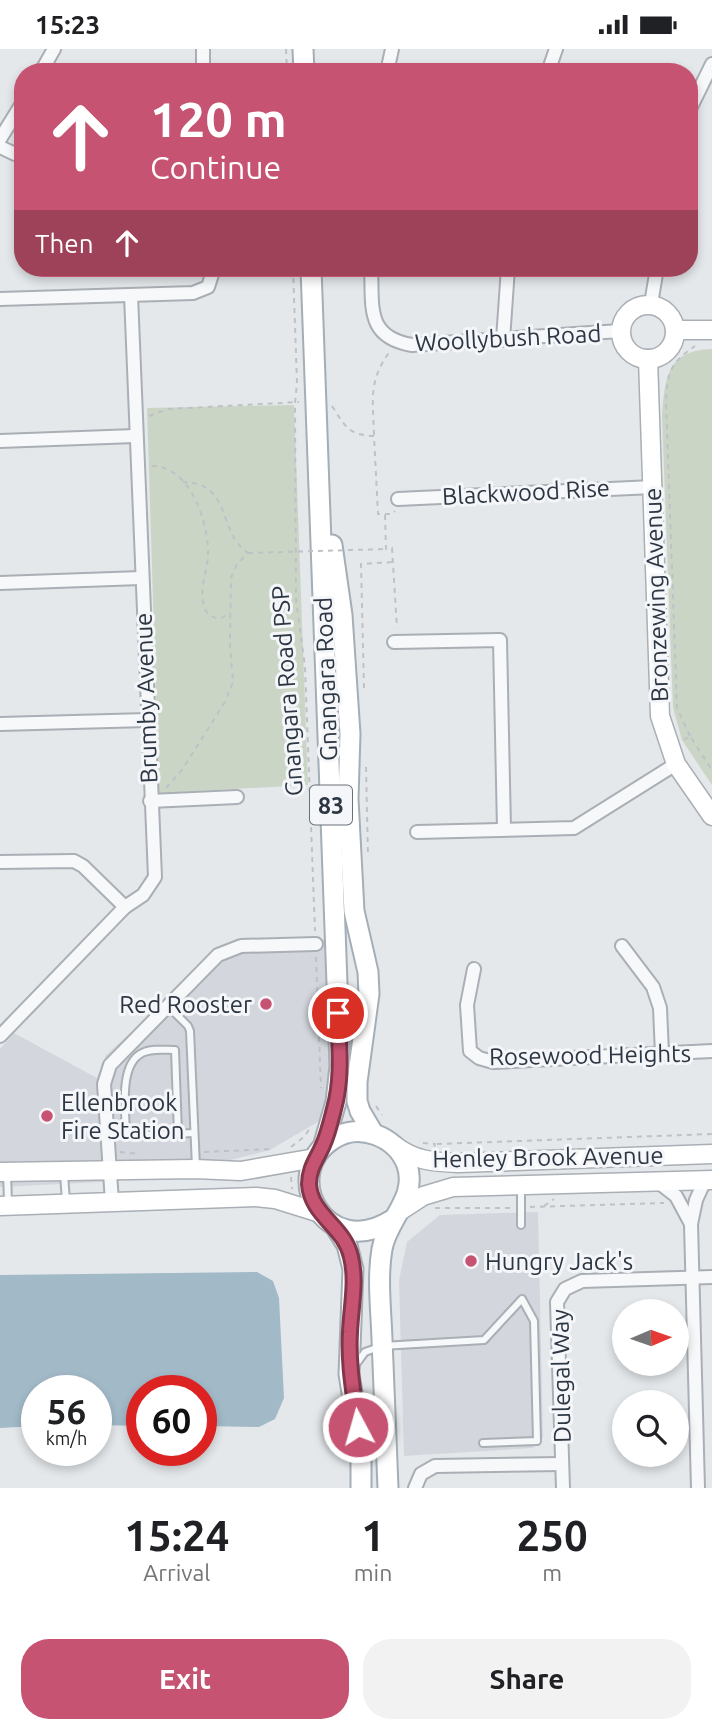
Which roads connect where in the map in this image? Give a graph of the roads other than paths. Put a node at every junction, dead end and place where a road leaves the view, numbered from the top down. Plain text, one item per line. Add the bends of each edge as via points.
1 (712, 64) edge
2 (698, 93) edge
3 (14, 116) edge
4 (0, 139) edge
5 (211, 277) edge
6 (311, 277) edge
7 (371, 277) edge
8 (507, 277) edge
9 (656, 277) edge
10 (131, 295) junction
11 (0, 299) edge
12 (651, 305) junction
13 (675, 330) junction
14 (620, 331) junction
15 (708, 336) edge
16 (503, 340) junction
17 (648, 359) junction
18 (135, 436) junction
19 (0, 441) edge
20 (318, 461) junction
21 (653, 487) junction
22 (403, 498) road end
23 (141, 578) junction
24 (0, 583) edge
25 (399, 642) road end
26 (147, 720) junction
27 (0, 724) edge
28 (673, 756) junction
29 (237, 797) dead end
30 (154, 801) junction
31 (712, 816) edge
32 (504, 829) junction
33 (417, 832) dead end
34 (0, 862) edge
35 (125, 907) junction
36 (316, 944) road end
37 (622, 946) dead end
38 (474, 969) dead end
39 (168, 1006) junction
40 (0, 1036) edge
41 (712, 1051) edge
42 (662, 1054) junction
43 (194, 1133) junction
44 (178, 1134) junction
45 (381, 1137) junction
46 (319, 1153) junction
47 (712, 1154) edge
48 (197, 1161) junction
49 (110, 1171) junction
50 (4, 1172) edge
51 (64, 1172) junction
52 (708, 1180) edge
53 (656, 1181) junction
54 (521, 1184) junction
55 (112, 1202) junction
56 (66, 1203) junction
57 (4, 1205) edge
58 (396, 1216) junction
59 (327, 1219) junction
60 (691, 1224) junction
61 (521, 1226) dead end
62 (693, 1277) junction
63 (712, 1277) edge
64 (382, 1346) junction
65 (349, 1374) junction
66 (483, 1443) dead end
67 (562, 1464) junction
68 (361, 1488) edge
69 (388, 1488) edge
70 (415, 1488) edge
71 (563, 1488) edge
72 (698, 1488) edge

1 - 2 street
3 - 4 street
5 - 10 street via 208,287 193,293
6 - 20 main road, Gnangara Road / 83
7 - 16 street, Woollybush Road via 373,319 382,335 396,342
8 - 16 street
9 - 12 street
10 - 11 street
10 - 18 street, Brumby Avenue
12 - 13 main road via 670,316
12 - 14 main road via 626,314
13 - 15 main road
13 - 17 main road via 664,354
14 - 16 street, Woollybush Road
14 - 17 main road via 631,354
17 - 21 main road, Bronzewing Avenue
18 - 19 street
18 - 23 street, Brumby Avenue
20 - 45 main road, Gnangara Road / 83 via 342,615 354,911 368,972 357,1101
20 - 46 main road, Gnangara Road / 83 via 340,1066 336,1102
21 - 22 street, Blackwood Rise
21 - 28 main road, Bronzewing Avenue via 660,716
23 - 24 street
23 - 26 street, Brumby Avenue
25 - 32 street via 500,640
26 - 27 street
26 - 30 street, Brumby Avenue
28 - 31 main road, Bronzewing Avenue
28 - 32 street via 574,828
29 - 30 street
30 - 35 street, Brumby Avenue via 155,877 143,895
32 - 33 street
34 - 35 street via 74,861
35 - 40 street, Brumby Avenue
36 - 39 street via 241,946 218,955
37 - 42 street via 653,987 660,1008
38 - 42 street, Rosewood Heights via 467,1005 470,1051 479,1058 493,1062
39 - 43 lane via 190,1031
39 - 49 street via 110,1065 104,1084
41 - 42 street, Rosewood Heights
43 - 44 lane
43 - 48 lane
44 - 44 lane via 126,1136 126,1079 141,1053 175,1050
45 - 46 main road via 346,1133
45 - 47 main road, Henley Brook Avenue via 416,1158 449,1163
45 - 58 main road, 83 via 400,1152 407,1166 407,1197
46 - 48 main road via 286,1154 241,1171
46 - 59 main road, 83 via 309,1187
48 - 49 main road
49 - 51 main road
49 - 55 street
50 - 51 main road
50 - 57 lane
51 - 56 lane
52 - 53 main road, Henley Brook Avenue
52 - 60 street via 696,1200
53 - 54 main road, Henley Brook Avenue
53 - 60 street via 680,1202
54 - 58 main road, Henley Brook Avenue via 443,1189 423,1196
54 - 61 lane
55 - 56 main road
55 - 59 main road via 256,1197 275,1199
56 - 57 main road
58 - 59 main road via 364,1232 349,1231
58 - 64 main road, 83 via 385,1234 380,1271
59 - 65 main road, 83 via 347,1245 353,1269
60 - 62 street
62 - 63 street, Dulegal Way
62 - 67 street, Dulegal Way via 582,1281 565,1289 557,1302
62 - 72 street
64 - 65 lane via 365,1352
64 - 66 lane via 484,1340 522,1299 534,1321 537,1441
64 - 69 main road, 83
65 - 68 main road, 83
67 - 70 street via 435,1466 421,1473
67 - 71 street, Dulegal Way

